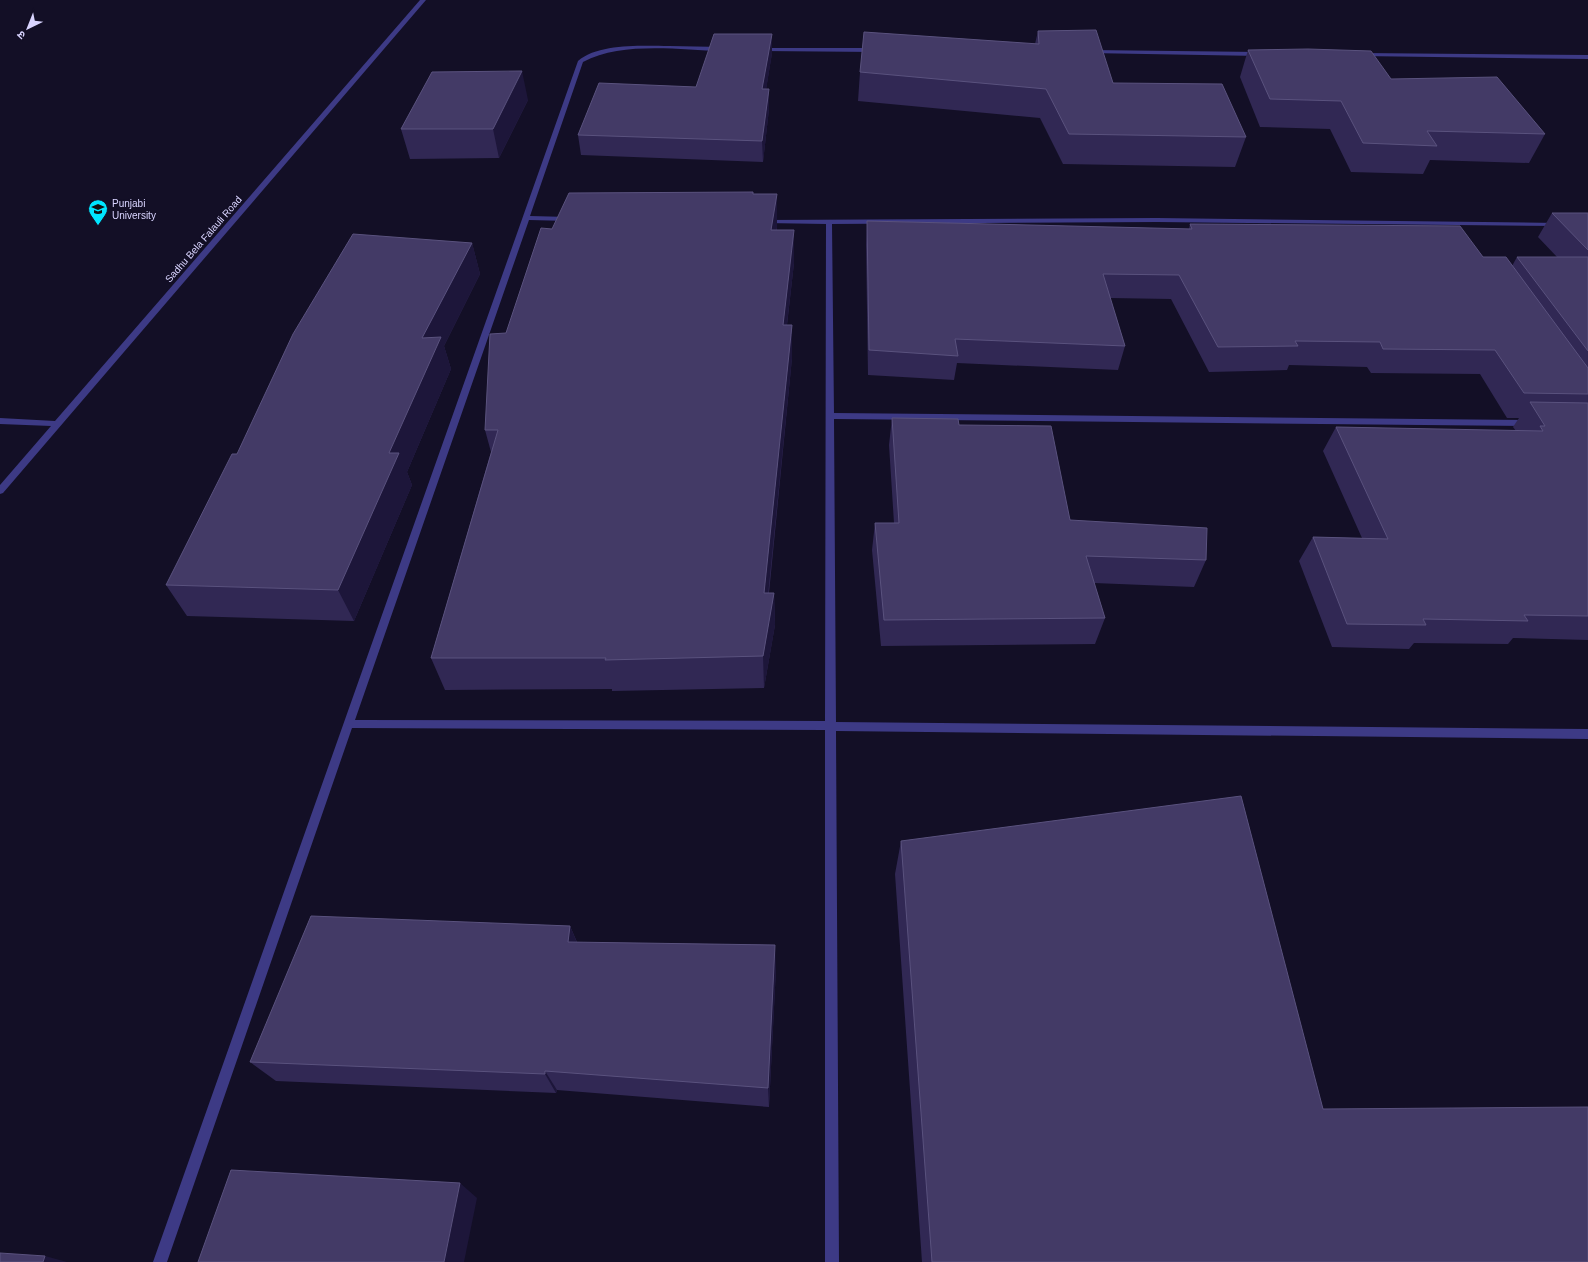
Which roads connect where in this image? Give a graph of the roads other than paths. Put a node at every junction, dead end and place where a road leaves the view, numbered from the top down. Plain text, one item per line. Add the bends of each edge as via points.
1 (422, 0) edge
2 (730, 49) edge
3 (754, 49) edge
4 (889, 50) edge
5 (1080, 52) edge
6 (1270, 54) edge
7 (1350, 55) edge
8 (1588, 57) edge
9 (527, 218) junction
10 (574, 219) edge
11 (758, 221) edge
12 (829, 222) junction
13 (1566, 225) edge
14 (829, 416) junction
15 (0, 421) edge
16 (1540, 423) edge
17 (57, 424) junction
18 (0, 491) edge
19 (349, 724) junction
20 (830, 726) junction
21 (1588, 734) edge
22 (160, 1262) edge
23 (832, 1262) edge

1 - 17 street, Sadhu Bela Falauli Road
2 - 9 street via 627,48 604,50 581,61
3 - 4 street
5 - 6 street
7 - 8 street
9 - 10 street
9 - 19 street
11 - 12 street
12 - 13 street via 1157,220 1459,227
12 - 14 street
14 - 16 street
14 - 20 street
15 - 17 street
17 - 18 street, Sadhu Bela Falauli Road
19 - 20 street
19 - 22 street
20 - 21 street
20 - 23 street

